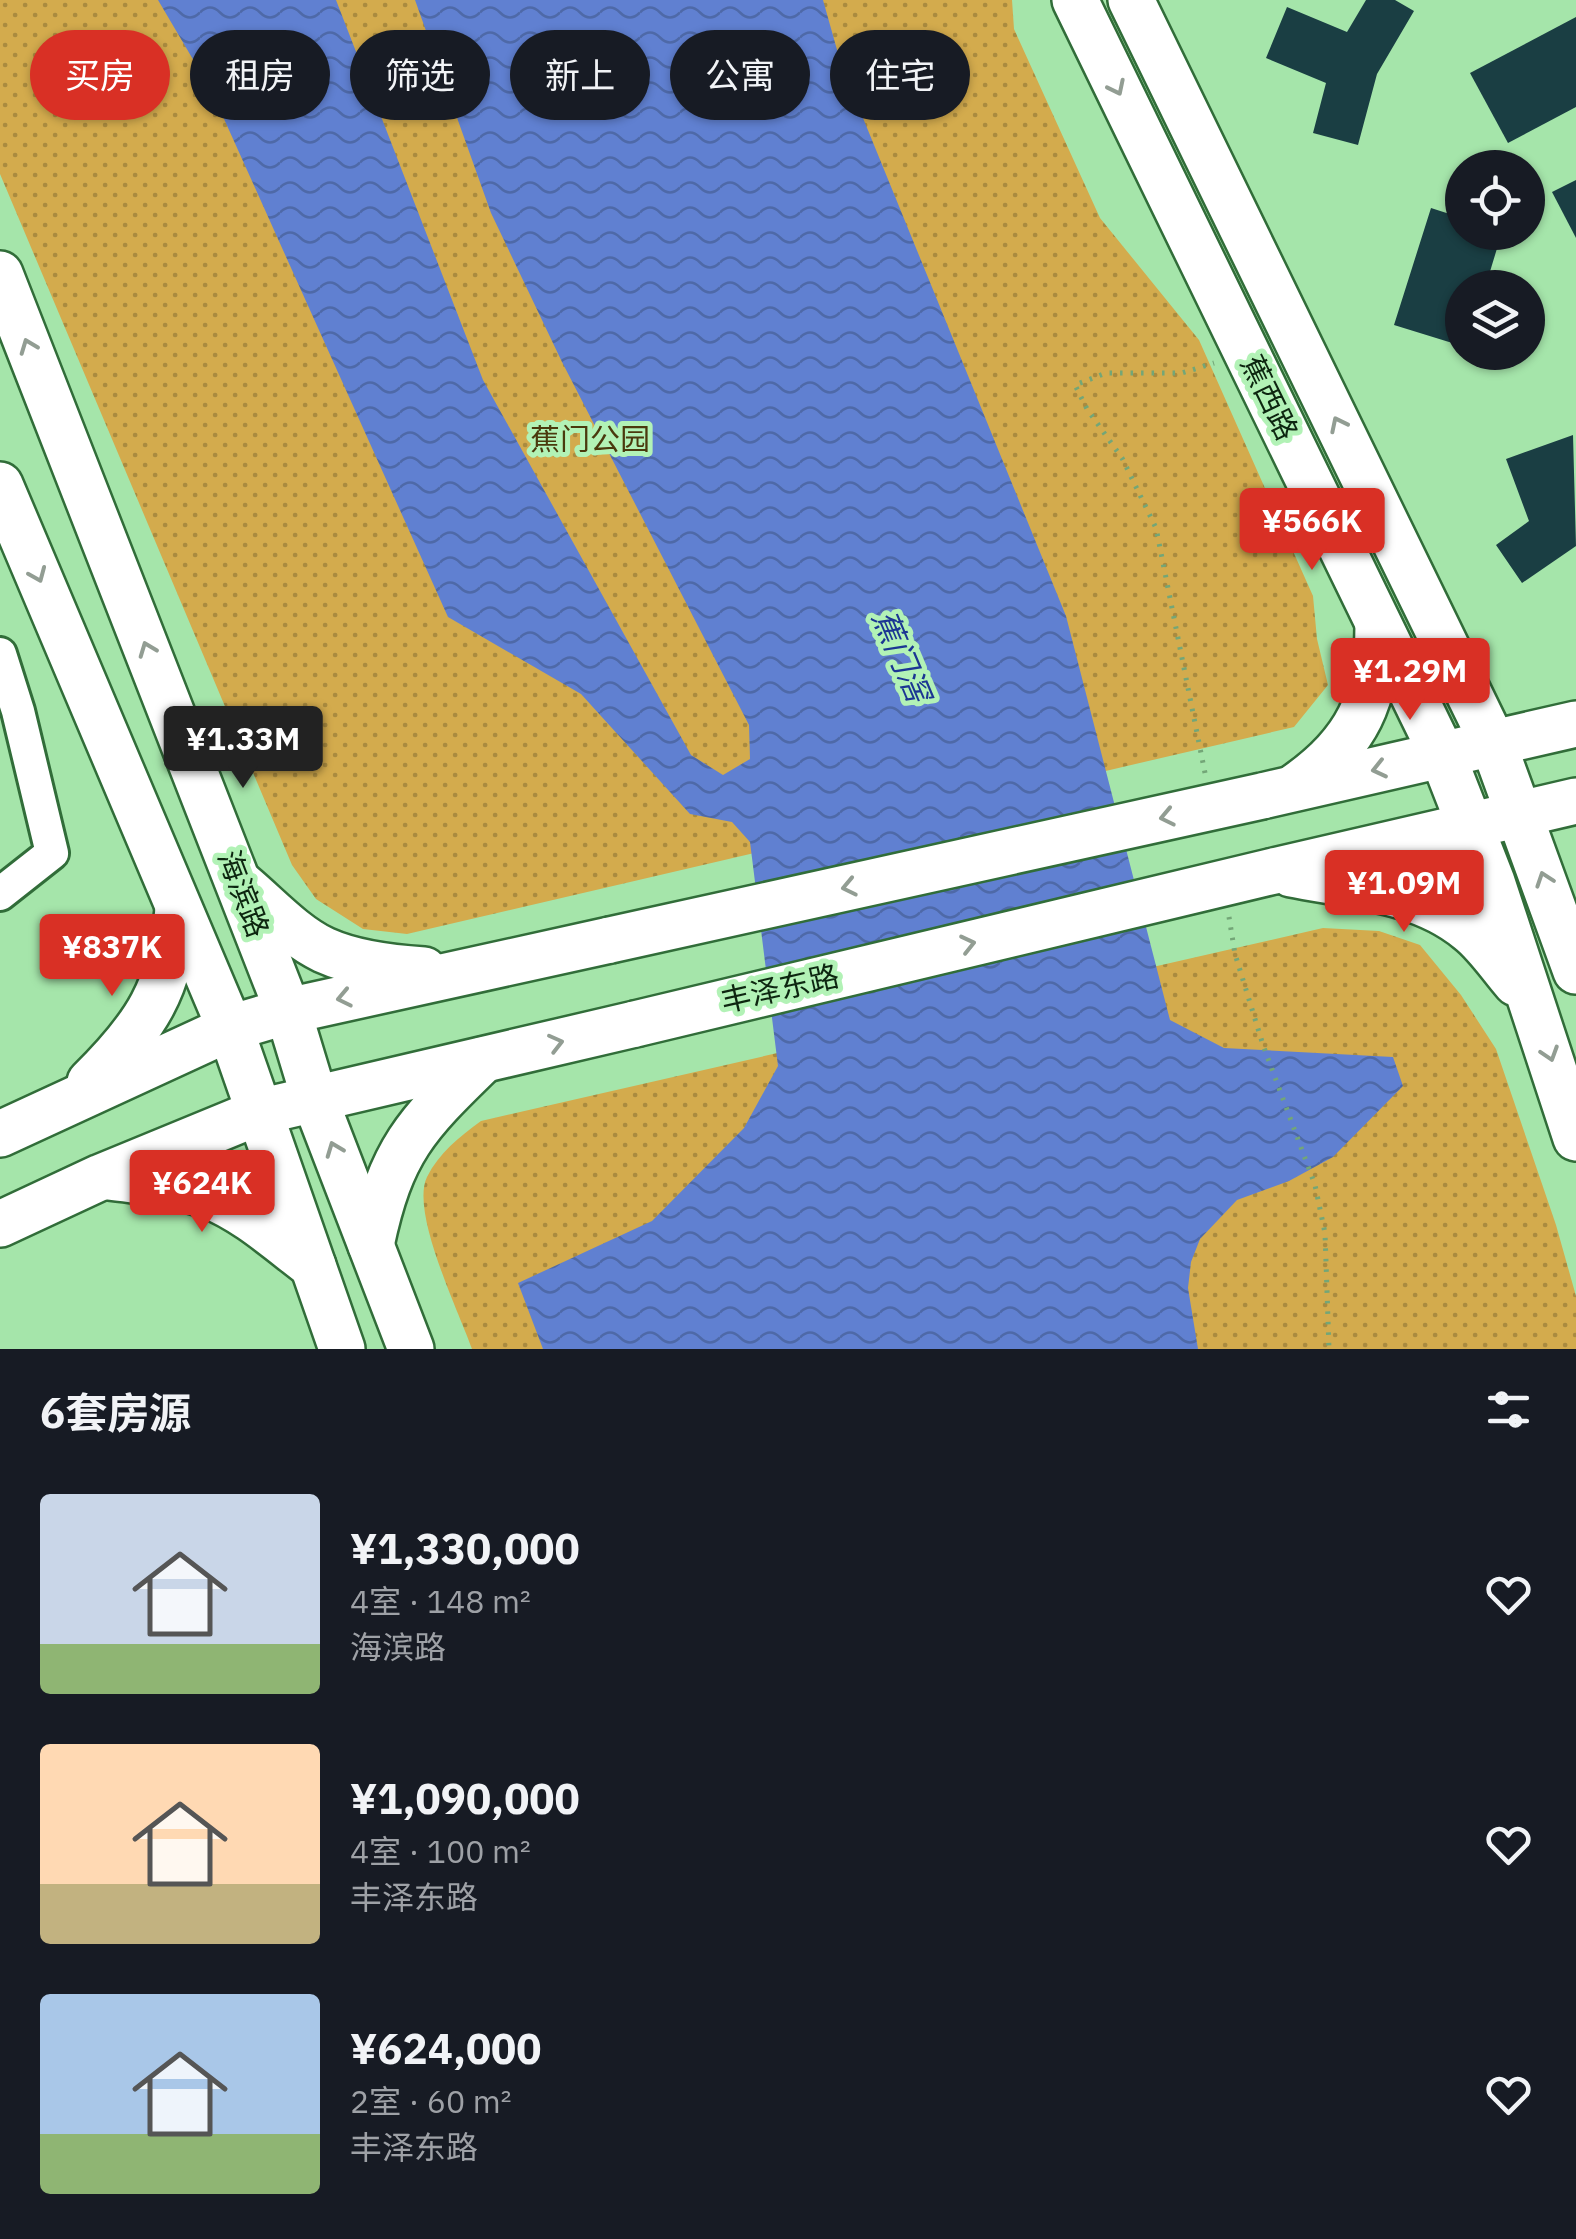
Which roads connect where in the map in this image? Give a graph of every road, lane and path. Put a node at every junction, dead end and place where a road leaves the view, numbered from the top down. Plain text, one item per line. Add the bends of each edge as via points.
1 (1074, 0) edge
2 (1131, 0) edge
3 (0, 274) edge
4 (1246, 352) junction
5 (0, 485) edge
6 (1378, 623) junction
7 (0, 654) edge
8 (1576, 724) edge
9 (1493, 743) junction
10 (1442, 754) junction
11 (1206, 782) dead end
12 (1277, 793) junction
13 (1576, 801) edge
14 (1520, 814) junction
15 (1470, 826) junction
16 (1274, 871) junction
17 (237, 880) junction
18 (0, 894) edge
19 (178, 907) junction
20 (1229, 916) dead end
21 (1576, 971) edge
22 (466, 972) junction
23 (1534, 1003) junction
24 (288, 1011) junction
25 (230, 1028) junction
26 (483, 1060) junction
27 (315, 1100) junction
28 (70, 1102) junction
29 (259, 1112) junction
30 (0, 1134) edge
31 (1576, 1138) edge
32 (102, 1177) junction
33 (0, 1224) edge
34 (371, 1245) junction
35 (313, 1266) junction
36 (409, 1344) edge
37 (342, 1349) edge
38 (1329, 1349) edge

1 -> 4 main road, 蕉西路
9 -> 2 main road, 蕉西路
17 -> 3 main road, 海滨路
4 - 6 main road, 蕉西路
4 - 11 path via 1182,373 1106,372 1075,385 1156,528
5 -> 19 main road
6 - 10 main road, 蕉西路
6 - 12 main road via 1378,662 1356,725 1324,767
7 - 18 street via 52,853
8 - 9 main road
9 - 10 main road
9 - 14 main road, 蕉西路
10 -> 12 main road
10 - 15 main road, 蕉西路
12 -> 22 main road, bridge
13 - 14 main road, 丰泽东路
14 - 15 main road, 丰泽东路
21 -> 14 main road, 蕉西路
15 - 16 main road, 丰泽东路
15 - 23 main road, 蕉西路
16 - 23 main road via 1416,899 1446,912 1473,932
26 -> 16 main road, 丰泽东路, bridge
17 - 22 main road via 324,950 386,968
17 - 24 main road, 海滨路
19 - 25 main road
19 - 28 main road via 174,954 155,1001 127,1046
20 - 38 path via 1235,954 1326,1232
22 -> 24 main road
23 -> 31 main road, 蕉西路
24 - 25 main road
24 - 27 main road, 海滨路
25 - 28 main road
25 - 29 main road
26 - 27 main road, 丰泽东路
26 - 34 main road via 427,1114 397,1157
27 - 29 main road, 丰泽东路
34 -> 27 main road, 海滨路
28 - 30 main road
29 - 32 main road, 丰泽东路
29 - 35 main road
32 - 33 main road, 丰泽东路
32 - 35 main road via 210,1196
34 - 36 main road, 海滨路
35 - 37 main road

